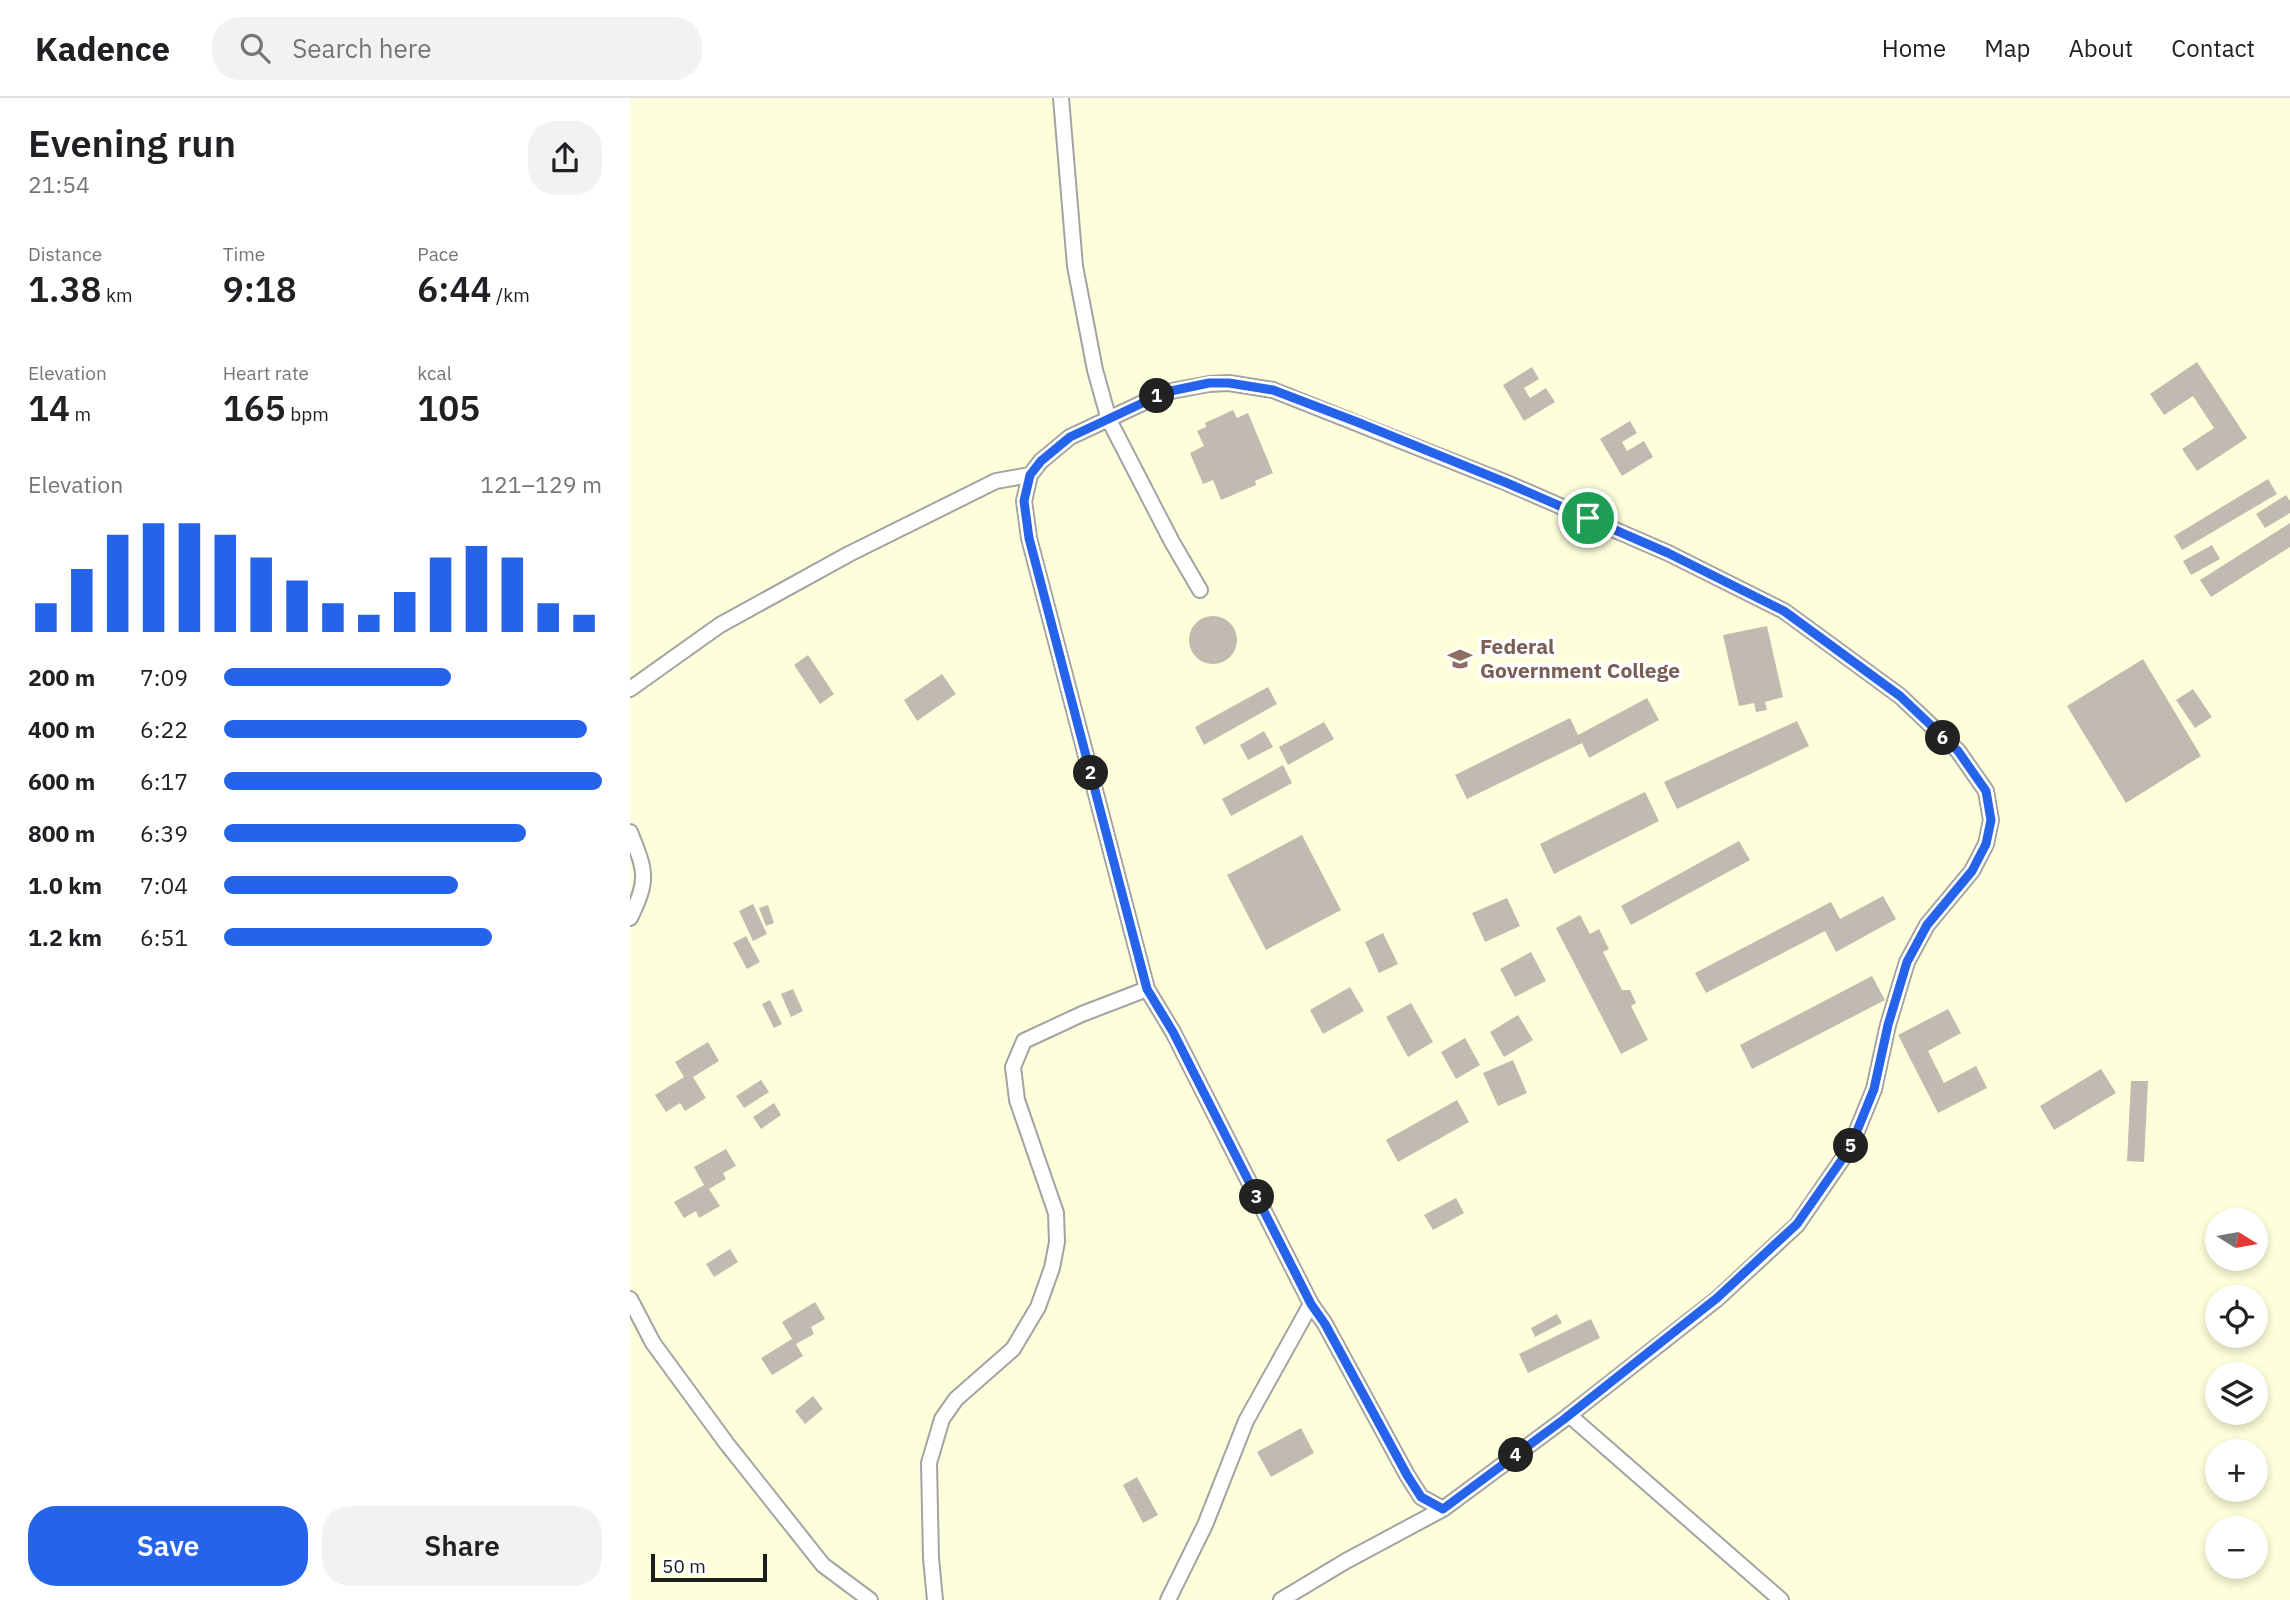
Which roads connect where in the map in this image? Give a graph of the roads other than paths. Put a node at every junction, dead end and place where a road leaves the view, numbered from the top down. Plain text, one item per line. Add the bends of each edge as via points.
1 (1061, 98) edge
2 (1109, 420) junction
3 (1030, 475) junction
4 (1200, 590) dead end
5 (630, 689) edge
6 (630, 832) edge
7 (630, 918) edge
8 (1147, 989) junction
9 (630, 1299) edge
10 (1311, 1304) junction
11 (1569, 1415) junction
12 (1443, 1509) junction
13 (870, 1600) edge
14 (936, 1600) edge
15 (1168, 1600) edge
16 (1281, 1600) edge
17 (1781, 1600) edge

1 - 2 street via 1074,266
2 - 3 street via 1070,437
2 - 4 street
2 - 11 street via 1166,392 1229,383 1273,390 1507,483 1668,553 1784,611 1900,696 1958,751 1986,791 1991,820 1986,844 1972,871 1927,925 1907,962 1874,1089 1850,1148 1797,1224 1717,1298
3 - 5 street via 996,481 849,554 720,625
3 - 8 street via 1024,501 1029,538
6 - 7 street via 644,867 642,892
8 - 10 street
8 - 14 street via 1024,1041 1013,1067 1017,1100 1056,1213 1057,1242 1038,1307 1013,1349 956,1399 942,1419 929,1463
9 - 13 street via 661,1354 823,1566
10 - 12 street via 1421,1497
10 - 15 street via 1246,1421 1205,1525
11 - 12 street
11 - 17 street
12 - 16 street

